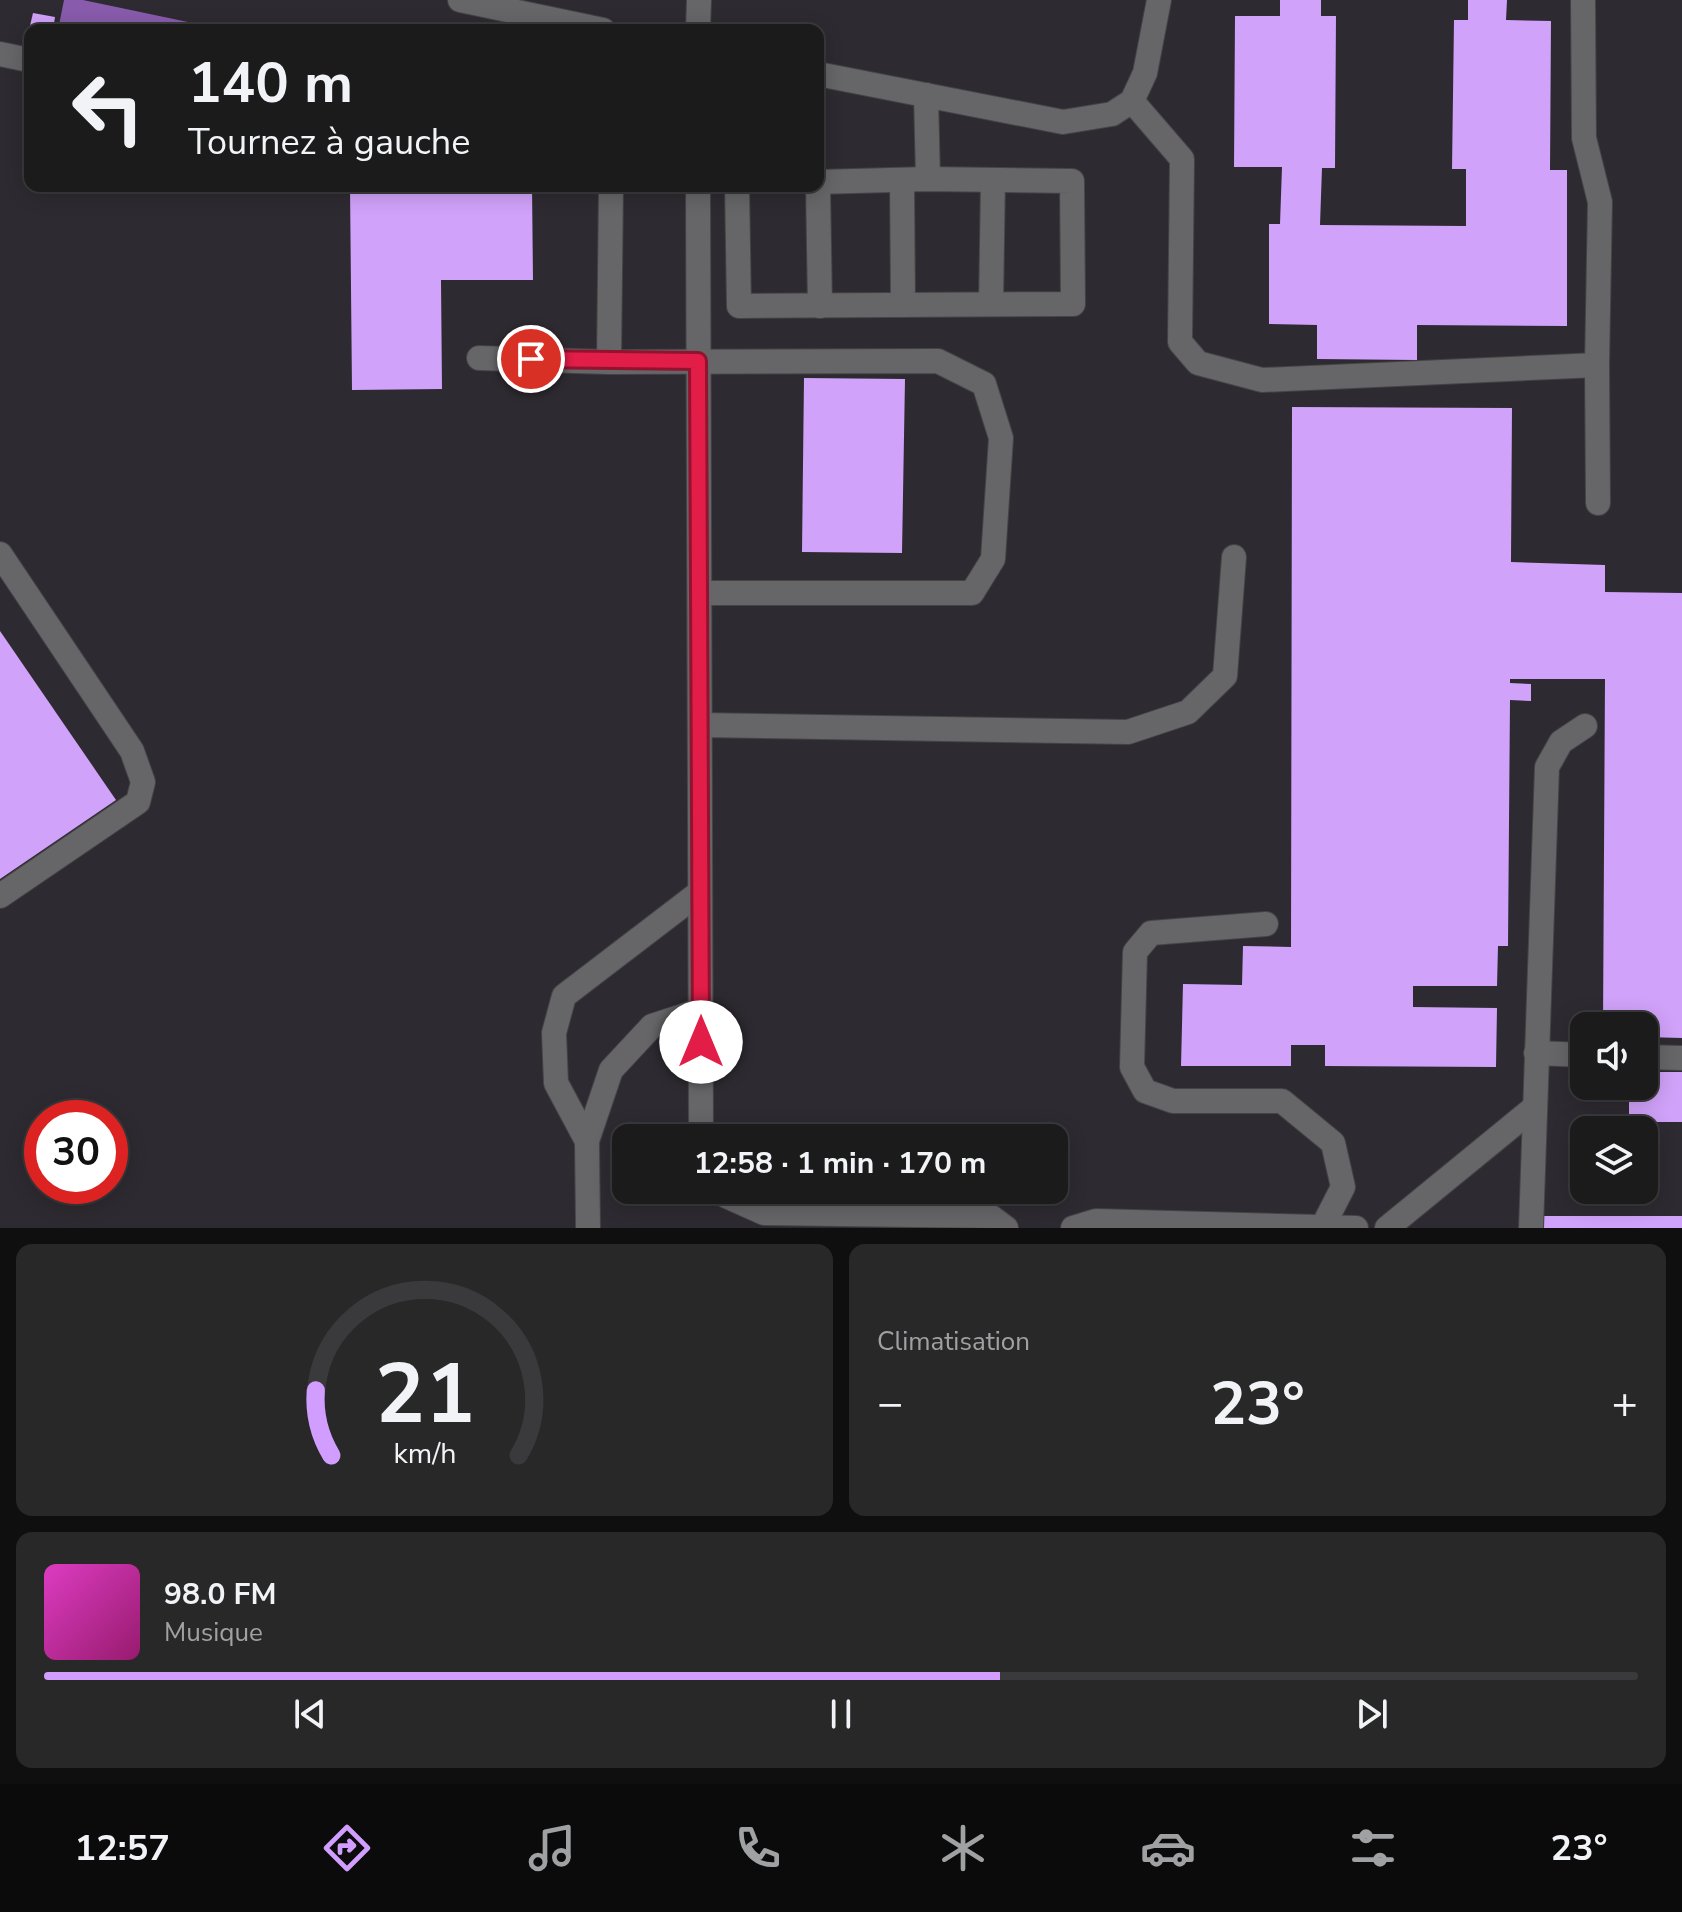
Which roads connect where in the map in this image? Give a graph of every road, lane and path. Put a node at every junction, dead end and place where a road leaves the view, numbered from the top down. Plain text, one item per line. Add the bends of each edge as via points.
1 (460, 0) edge
2 (699, 0) edge
3 (1159, 0) edge
4 (1583, 0) edge
5 (574, 24) edge
6 (698, 24) edge
7 (0, 54) edge
8 (24, 59) edge
9 (824, 75) edge
10 (926, 95) junction
11 (1132, 101) junction
12 (928, 179) junction
13 (902, 180) junction
14 (993, 180) junction
15 (824, 184) edge
16 (611, 192) edge
17 (698, 192) edge
18 (737, 192) edge
19 (818, 192) edge
20 (991, 304) junction
21 (903, 305) junction
22 (820, 306) junction
23 (479, 358) dead end
24 (698, 361) junction
25 (609, 362) junction
26 (1597, 365) junction
27 (1598, 503) dead end
28 (0, 554) edge
29 (1234, 557) dead end
30 (701, 593) junction
31 (700, 725) junction
32 (1585, 726) dead end
33 (700, 892) junction
34 (0, 896) edge
35 (1266, 924) dead end
36 (701, 1010) junction
37 (1536, 1053) junction
38 (1570, 1054) edge
39 (1658, 1057) edge
40 (1682, 1058) edge
41 (1535, 1107) junction
42 (701, 1124) edge
43 (587, 1141) junction
44 (746, 1204) edge
45 (1322, 1227) edge
46 (588, 1228) edge
47 (1006, 1228) edge
48 (1073, 1228) edge
49 (1356, 1228) edge
50 (1387, 1228) edge
51 (1531, 1228) edge

1 - 5 street
2 - 6 street
3 - 11 street via 1145,73
4 - 26 street via 1584,138 1600,202
7 - 8 street
9 - 10 street
10 - 11 street via 1063,122 1112,114
10 - 12 street
11 - 26 street via 1182,159 1180,342 1198,363 1262,380
12 - 13 street
12 - 14 street
13 - 15 street
13 - 21 street
14 - 20 street
14 - 20 street via 1072,181 1073,304
16 - 25 street
17 - 24 street
18 - 22 street via 739,306
19 - 22 street
20 - 21 street
21 - 22 street
23 - 25 street
24 - 25 street
24 - 30 street
24 - 30 street via 938,361 984,384 1001,438 993,559 972,593
26 - 27 street
28 - 34 street via 132,751 143,782 138,802
29 - 31 street via 1225,676 1188,712 1128,732
30 - 31 street
31 - 33 street
32 - 37 street via 1561,742 1547,767
33 - 36 street
33 - 43 street via 564,996 554,1033 556,1083
35 - 45 street via 1151,933 1135,952 1132,1067 1145,1091 1173,1101 1282,1101 1333,1143 1343,1187
36 - 42 street
36 - 43 street via 652,1026 611,1070
37 - 38 street
37 - 41 street
39 - 40 street
41 - 50 street
41 - 51 street
43 - 46 street
44 - 47 street via 764,1213 990,1216
45 - 48 street via 1096,1221
45 - 49 street

